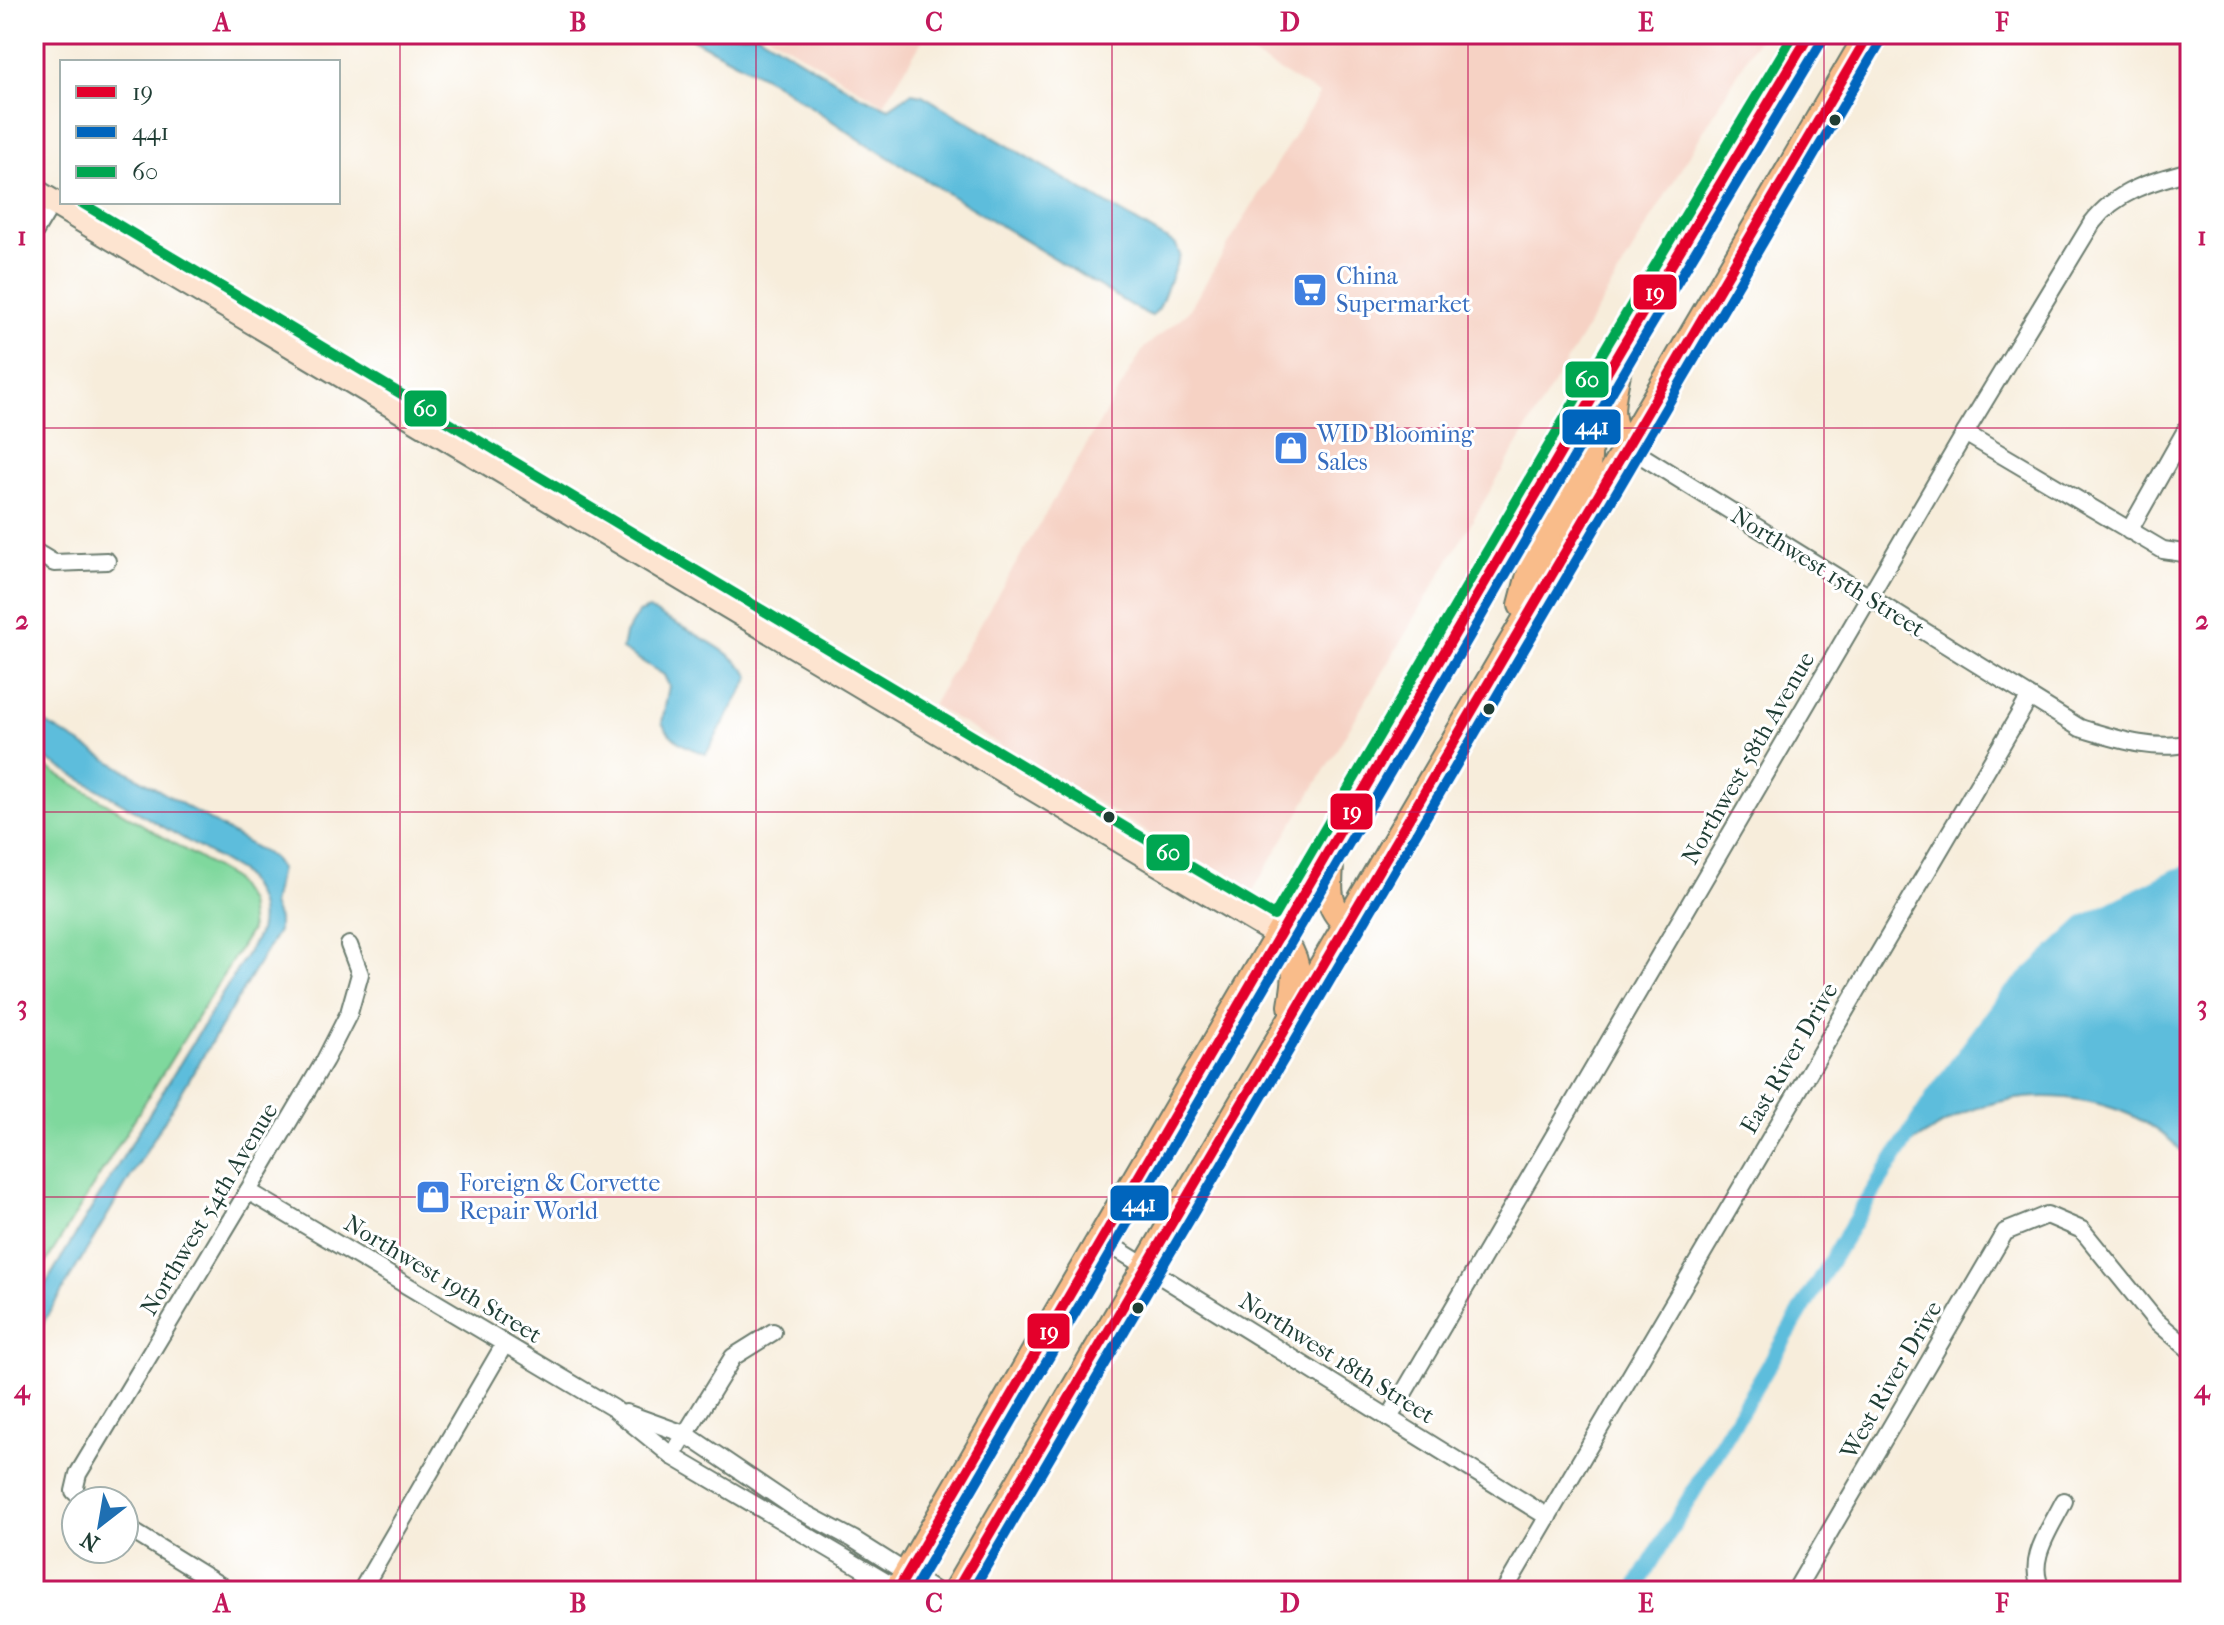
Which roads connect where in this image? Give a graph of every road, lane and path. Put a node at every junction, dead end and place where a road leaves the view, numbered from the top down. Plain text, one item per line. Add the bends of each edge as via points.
1 (1810, 34) edge
2 (1869, 34) edge
3 (2190, 171) edge
4 (43, 197) edge
5 (34, 233) edge
6 (1621, 349) junction
7 (1580, 419) junction
8 (2190, 423) edge
9 (1965, 433) junction
10 (1626, 446) junction
11 (2129, 531) junction
12 (34, 551) edge
13 (2190, 554) edge
14 (107, 561) dead end
15 (1870, 597) junction
16 (1513, 639) junction
17 (2029, 698) junction
18 (2190, 743) edge
19 (1331, 846) junction
20 (1347, 924) junction
21 (1279, 935) junction
22 (349, 945) dead end
23 (1289, 1021) junction
24 (248, 1191) junction
25 (1101, 1239) junction
26 (1145, 1268) junction
27 (773, 1332) dead end
28 (504, 1345) junction
29 (2190, 1350) edge
30 (613, 1408) junction
31 (1389, 1418) junction
32 (687, 1435) junction
33 (672, 1456) junction
34 (79, 1485) edge
35 (2064, 1501) dead end
36 (1548, 1517) junction
37 (140, 1536) edge
38 (901, 1586) edge
39 (229, 1591) edge
40 (361, 1591) edge
41 (935, 1591) edge
42 (956, 1591) edge
43 (1504, 1591) edge
44 (1795, 1591) edge
45 (2043, 1591) edge

1 - 6 main road
2 - 10 main road
3 - 9 street, Northwest 58th Avenue via 2149,182 2106,205
4 - 5 street
4 - 21 street
6 - 7 main road
6 - 10 main road via 1609,414
7 - 16 main road via 1588,435 1587,466 1536,552
7 - 19 main road
8 - 11 street
9 - 11 street
9 - 15 street, Northwest 58th Avenue
10 - 15 street, Northwest 15th Street
10 - 16 main road
11 - 13 street via 2163,550
12 - 14 street via 54,563
15 - 17 street, Northwest 15th Street
15 - 31 street, Northwest 58th Avenue
16 - 20 main road
17 - 18 street via 2080,728 2118,739 2172,748
17 - 36 street, East River Drive
19 - 20 main road via 1329,898 1334,913
19 - 21 main road
20 - 23 main road
21 - 23 main road via 1298,970
21 - 25 main road
22 - 24 street, Northwest 54th Avenue via 360,974 349,1013
23 - 26 main road
24 - 28 street, Northwest 19th Street
24 - 34 street, Northwest 54th Avenue via 78,1474
25 - 26 street, Northwest 18th Street
25 - 38 main road
26 - 31 street, Northwest 18th Street
26 - 42 main road
27 - 32 street via 733,1357
28 - 30 street, Northwest 19th Street
28 - 40 street
29 - 44 street, West River Drive via 2155,1320 2082,1230 2047,1215 2005,1232
30 - 32 street, Northwest 19th Street
30 - 33 street, Northwest 19th Street
31 - 36 street, Northwest 18th Street
32 - 33 street
32 - 38 street, Northwest 19th Street via 795,1508 853,1539
33 - 38 street, Northwest 19th Street
35 - 45 street via 2036,1559
36 - 43 street, East River Drive
37 - 39 street
38 - 41 street, Northwest 19th Street

